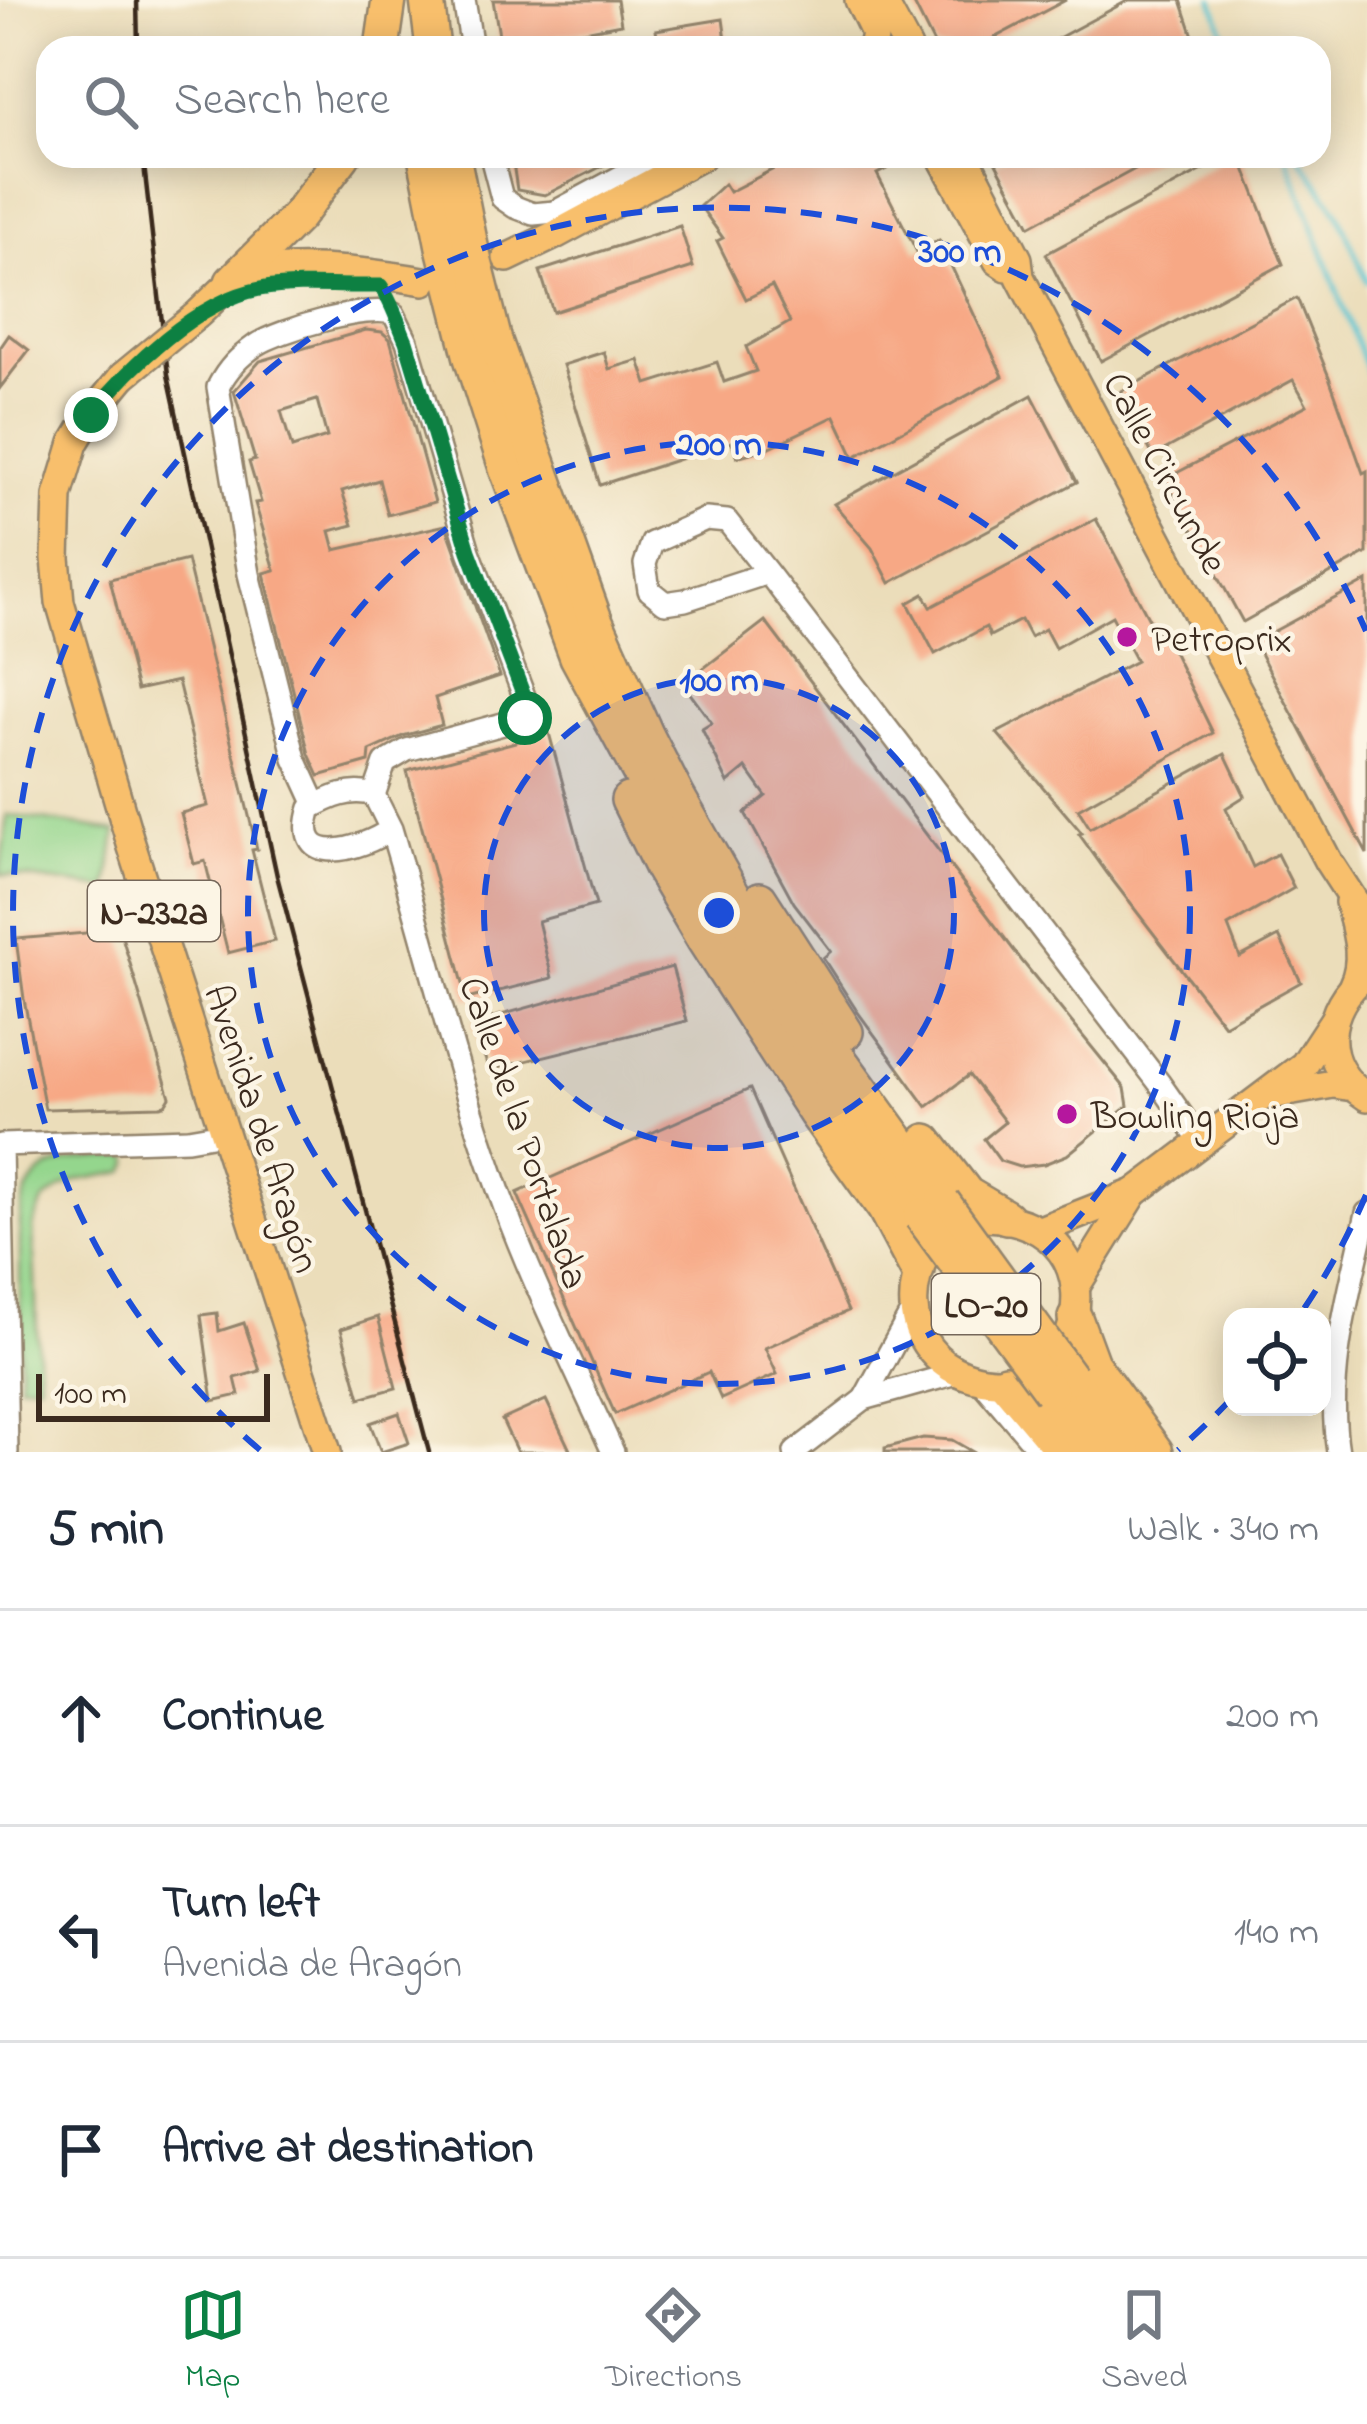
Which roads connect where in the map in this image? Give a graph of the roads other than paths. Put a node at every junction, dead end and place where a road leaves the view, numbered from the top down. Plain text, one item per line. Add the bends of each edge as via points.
1 (393, 0) edge
2 (428, 0) edge
3 (464, 0) edge
4 (859, 0) edge
5 (871, 0) edge
6 (882, 0) edge
7 (385, 36) edge
8 (402, 36) edge
9 (432, 36) edge
10 (470, 36) edge
11 (875, 36) edge
12 (886, 36) edge
13 (902, 36) edge
14 (334, 168) edge
15 (427, 168) edge
16 (455, 168) edge
17 (494, 168) edge
18 (637, 168) edge
19 (680, 168) edge
20 (948, 168) edge
21 (971, 168) edge
22 (506, 258) dead end
23 (1020, 277) junction
24 (232, 282) junction
25 (386, 299) junction
26 (197, 315) junction
27 (573, 553) junction
28 (768, 573) junction
29 (577, 657) junction
30 (374, 795) junction
31 (316, 805) junction
32 (391, 829) junction
33 (1347, 892) junction
34 (1367, 921) edge
35 (1360, 980) edge
36 (1333, 1022) junction
37 (1362, 1097) edge
38 (1261, 1098) junction
39 (223, 1133) junction
40 (1200, 1141) junction
41 (1, 1145) edge
42 (1134, 1192) junction
43 (932, 1209) junction
44 (1367, 1213) edge
45 (989, 1219) joint
46 (1040, 1230) junction
47 (922, 1262) joint
48 (913, 1309) junction
49 (1033, 1359) junction
50 (2, 1393) edge
51 (864, 1399) junction
52 (7, 1452) edge
53 (327, 1452) edge
54 (613, 1452) edge
55 (795, 1452) edge
56 (1041, 1452) edge
57 (1064, 1452) edge
58 (1093, 1452) edge
59 (1124, 1452) edge
60 (1156, 1452) edge
61 (1338, 1452) edge

1 - 7 highway
1 - 8 highway
2 - 9 highway
3 - 10 street
4 - 11 main road
5 - 12 main road
6 - 13 main road
14 - 24 highway
15 - 29 highway, LO-20 via 471,358
16 - 27 highway, LO-20 via 495,341
17 - 18 street via 502,198 533,214 555,212
19 - 22 main road
20 - 23 main road, Calle Circunde via 998,260
21 - 23 main road, Calle Circunde
23 - 33 main road, Calle Circunde
24 - 25 main road, Avenida de Aragón / N-232a via 305,268 424,281
24 - 26 main road, Avenida de Aragón / N-232a
25 - 26 main road, Avenida de Aragón / N-232a via 306,286 255,290
25 - 30 street via 530,712 406,750 386,763
25 - 31 street via 381,310 261,342 228,367 218,387 249,574 295,759
26 - 39 main road, Avenida de Aragón / N-232a, bridge via 123,376 74,443 58,496 56,558 60,602
27 - 43 highway, LO-20 via 646,734 710,854
27 - 45 highway via 689,783 838,1020
28 - 28 street via 727,521 706,519 652,543 645,563 649,590 665,604
28 - 40 street
29 - 43 highway, LO-20 via 732,944 807,1057
29 - 47 highway via 614,773 662,869 748,1012
30 - 31 street via 346,793
30 - 32 street, Calle de la Portalada
31 - 32 street via 308,834 327,850 370,844
32 - 54 street, Calle de la Portalada via 506,1208
33 - 34 main road, Calle Circunde
33 - 35 main road, Calle Circunde
35 - 36 main road
36 - 37 main road via 1336,1062
36 - 38 main road via 1304,1065
37 - 38 main road via 1333,1084
38 - 40 main road
39 - 41 street
39 - 53 main road, Avenida de Aragón / N-232a
40 - 42 main road
41 - 50 street
42 - 46 main road
42 - 49 main road
43 - 49 highway, LO-20, bridge
44 - 61 street via 1338,1349
45 - 46 main road
46 - 49 main road via 1070,1264
47 - 48 main road
48 - 49 main road via 936,1357
48 - 51 street
49 - 51 street
49 - 56 street
49 - 57 highway
49 - 58 highway, LO-20
49 - 59 highway, LO-20
49 - 60 highway via 1092,1364
50 - 52 street
51 - 55 street

